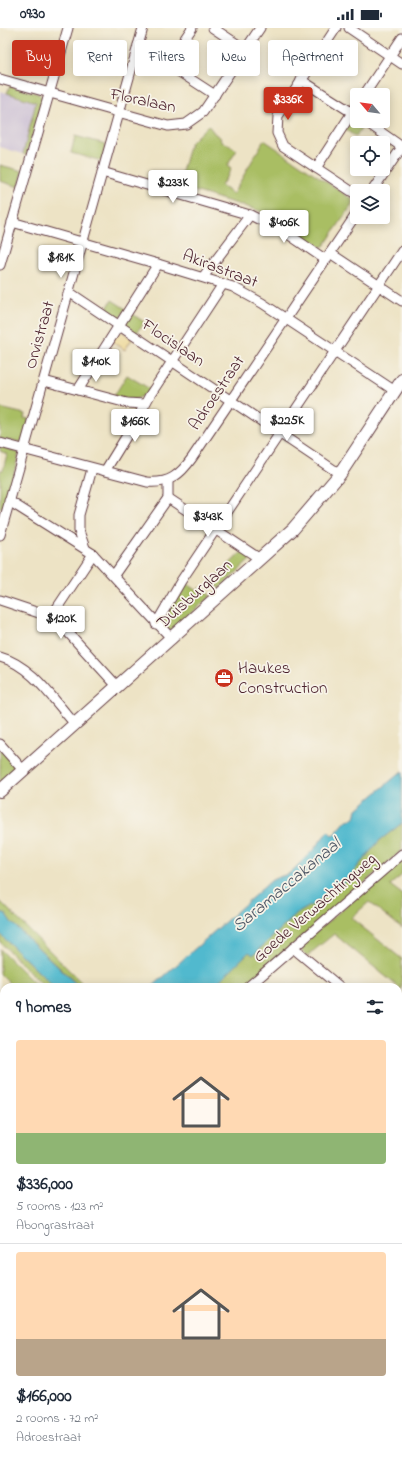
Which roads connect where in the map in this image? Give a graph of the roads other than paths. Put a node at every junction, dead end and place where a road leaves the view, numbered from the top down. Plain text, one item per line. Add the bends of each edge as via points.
1 (68, 28) edge
2 (143, 28) edge
3 (192, 28) edge
4 (213, 28) edge
5 (260, 28) edge
6 (336, 28) edge
7 (349, 28) edge
8 (402, 38) edge
9 (139, 40) edge
10 (184, 40) edge
11 (231, 40) edge
12 (252, 40) edge
13 (135, 55) edge
14 (390, 56) junction
15 (402, 64) edge
16 (185, 76) edge
17 (228, 76) edge
18 (0, 79) edge
19 (302, 80) junction
20 (369, 88) edge
21 (49, 94) junction
22 (215, 95) junction
23 (350, 108) edge
24 (118, 113) junction
25 (350, 118) edge
26 (375, 128) edge
27 (402, 147) edge
28 (316, 168) junction
29 (102, 172) junction
30 (377, 184) edge
31 (350, 190) edge
32 (250, 215) junction
33 (12, 222) junction
34 (350, 223) edge
35 (82, 242) junction
36 (402, 251) edge
37 (328, 256) junction
38 (158, 264) junction
39 (0, 265) edge
40 (203, 277) junction
41 (223, 284) junction
42 (378, 286) junction
43 (69, 292) junction
44 (402, 301) edge
45 (286, 320) junction
46 (118, 326) junction
47 (335, 351) junction
48 (171, 361) junction
49 (44, 380) junction
50 (402, 380) edge
51 (78, 390) junction
52 (395, 391) junction
53 (231, 401) junction
54 (144, 404) junction
55 (280, 434) junction
56 (0, 443) edge
57 (24, 449) junction
58 (92, 468) junction
59 (105, 471) junction
60 (340, 474) junction
61 (168, 481) junction
62 (168, 498) junction
63 (9, 501) junction
64 (215, 531) junction
65 (0, 535) edge
66 (85, 548) junction
67 (93, 554) junction
68 (260, 559) junction
69 (114, 575) junction
70 (0, 600) edge
71 (51, 617) junction
72 (156, 624) junction
73 (172, 639) junction
74 (0, 657) edge
75 (117, 686) junction
76 (75, 724) junction
77 (0, 744) edge
78 (23, 770) junction
79 (0, 791) edge
80 (402, 854) edge
81 (293, 948) junction
82 (253, 983) edge
83 (335, 983) edge

1 - 21 street
2 - 9 street, Orvistraat
3 - 10 street
4 - 11 street
5 - 12 street, Floralaan
6 - 19 street
7 - 14 street
8 - 14 street
13 - 24 street, Orvistraat
14 - 15 street
14 - 20 street
16 - 22 street
17 - 22 street, Floralaan
18 - 21 street, Floralaan
19 - 23 street
19 - 28 street via 278,116 277,132 283,146
21 - 24 street, Floralaan
21 - 33 street
22 - 24 street, Floralaan via 203,112 193,120 178,126 168,126
24 - 29 street, Orvistraat
25 - 28 street
26 - 27 street
27 - 30 street
28 - 31 street
29 - 32 street
29 - 35 street, Orvistraat
32 - 37 street
32 - 40 street
33 - 35 street, Akirastraat
33 - 39 street
34 - 37 street, Adroestraat
35 - 38 street, Akirastraat
35 - 43 street, Orvistraat
36 - 42 street
37 - 42 street
37 - 45 street, Adroestraat
38 - 40 street, Akirastraat
38 - 46 street
40 - 41 street, Akirastraat
41 - 45 street, Akirastraat via 248,294
41 - 48 street
42 - 44 street
42 - 47 street
43 - 46 street, Flocislaan
43 - 49 street, Orvistraat
45 - 47 street, Akirastraat
45 - 53 street, Adroestraat
46 - 48 street, Flocislaan
46 - 51 street
47 - 52 street, Akirastraat
47 - 55 street
48 - 53 street, Flocislaan
48 - 54 street
49 - 51 street
49 - 57 street, Orvistraat
50 - 52 street, Duisburglaan
51 - 54 street via 127,403
52 - 60 street, Duisburglaan
53 - 55 street, Flocislaan
53 - 61 street, Adroestraat via 185,468
54 - 59 street
55 - 60 street, Flocislaan
55 - 64 street
56 - 57 street
57 - 58 street
57 - 63 street, Orvistraat
58 - 59 street
58 - 66 street via 79,515 79,531
59 - 61 street via 148,482
60 - 68 street, Duisburglaan via 294,529
61 - 62 street
62 - 64 street
62 - 69 street
63 - 65 street, Orvistraat
63 - 66 street
64 - 68 street
64 - 72 street
66 - 67 street
67 - 69 street
67 - 71 street
68 - 73 street, Duisburglaan
69 - 72 street
70 - 71 street
71 - 75 street
72 - 73 street
73 - 75 street, Duisburglaan
74 - 76 street via 20,664
75 - 76 street, Duisburglaan
76 - 78 street, Duisburglaan
77 - 78 street
78 - 79 street, Duisburglaan
80 - 81 street, Goede Verwachtingweg
81 - 82 street, Goede Verwachtingweg
81 - 83 street

